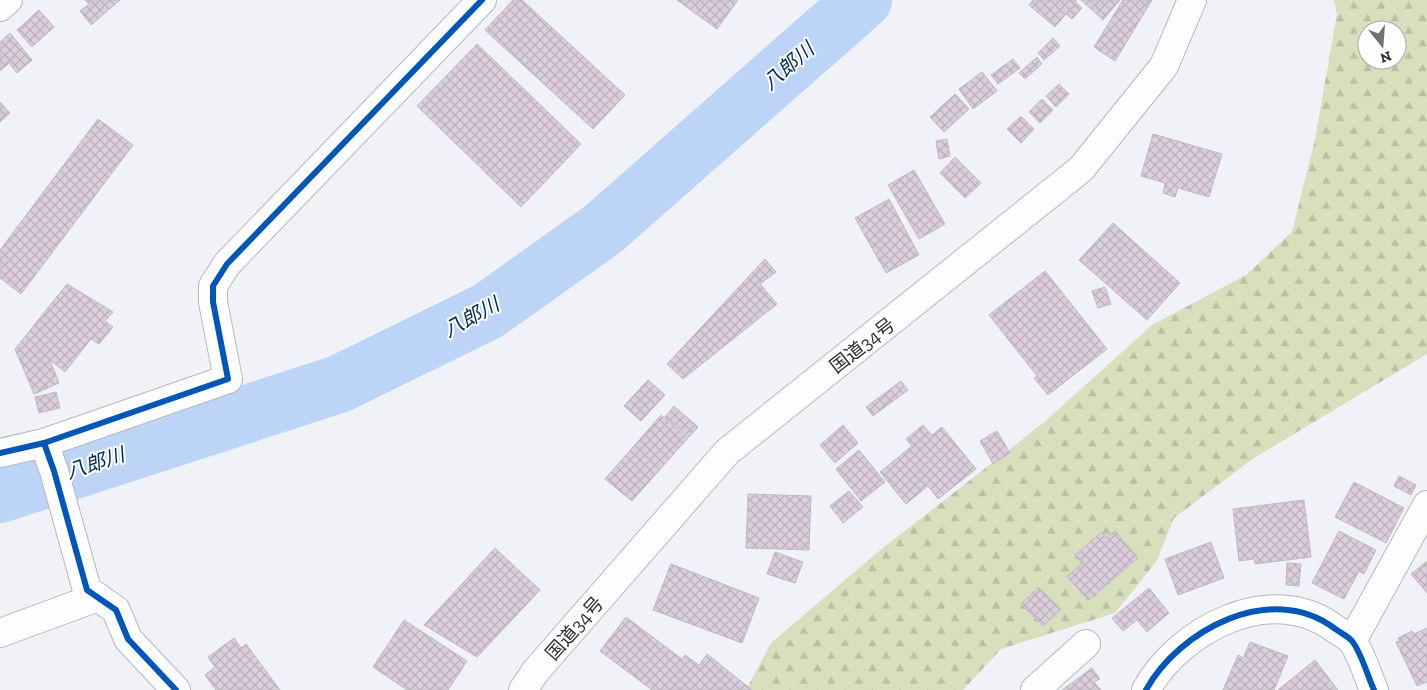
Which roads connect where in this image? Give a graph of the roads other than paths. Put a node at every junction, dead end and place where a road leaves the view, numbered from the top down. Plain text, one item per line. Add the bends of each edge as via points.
1 (8, 0) edge
2 (482, 0) edge
3 (1192, 0) edge
4 (0, 7) edge
5 (44, 443) junction
6 (0, 453) edge
7 (1427, 508) edge
8 (93, 593) junction
9 (0, 633) edge
10 (1352, 641) junction
11 (1086, 644) dead end
12 (176, 690) edge
13 (523, 690) edge
14 (1035, 690) edge
15 (1146, 690) edge
16 (1374, 690) edge

1 - 4 main road
2 - 5 main road via 227,264 213,286 213,302 228,379
3 - 13 main road, 国道34号 via 1164,66 1081,169 727,452 535,672
5 - 6 main road
5 - 8 main road
7 - 10 main road
8 - 9 main road
8 - 12 main road via 116,610 128,639
10 - 15 main road via 1321,619 1295,612 1267,610 1233,617 1201,632 1170,657
10 - 16 main road
11 - 14 main road

